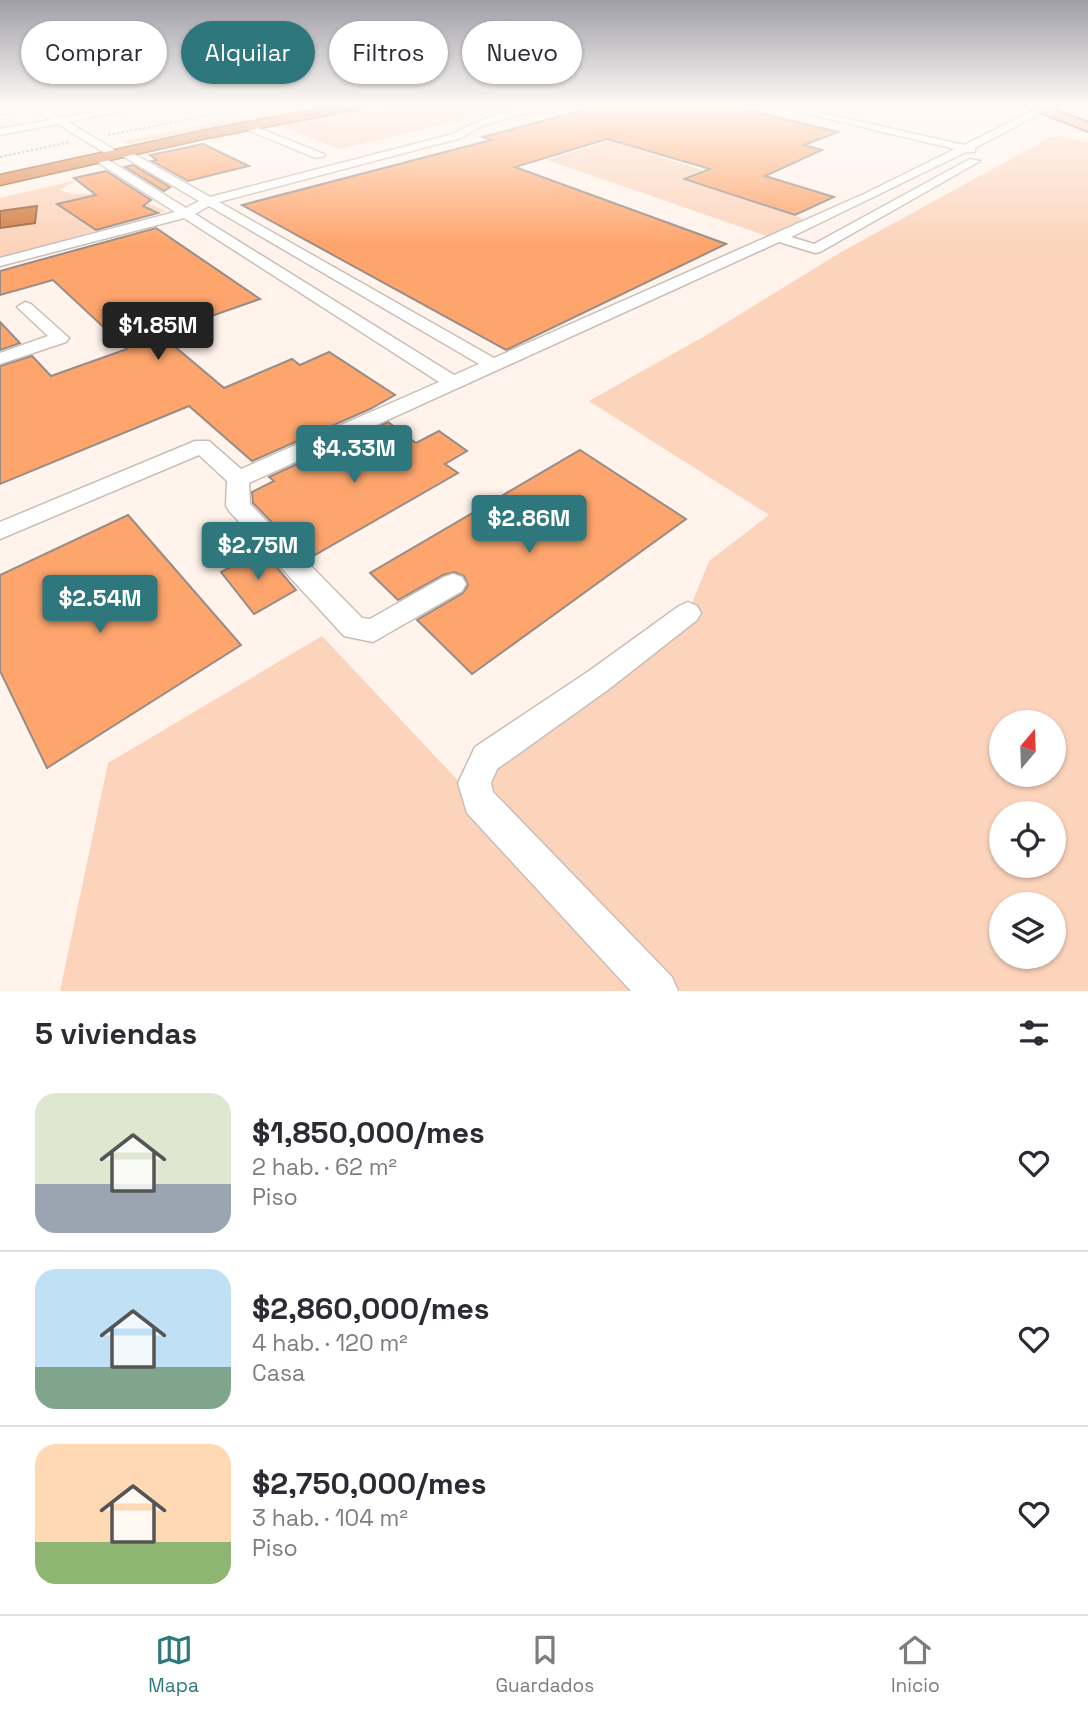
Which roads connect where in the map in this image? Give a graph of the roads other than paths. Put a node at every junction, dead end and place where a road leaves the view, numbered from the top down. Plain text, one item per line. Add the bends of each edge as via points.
1 (81, 151) edge
2 (89, 151) edge
3 (92, 151) edge
4 (111, 151) edge
5 (114, 151) edge
6 (308, 151) edge
7 (399, 151) edge
8 (961, 151) edge
9 (975, 151) edge
10 (320, 156) dead end
11 (0, 165) edge
12 (0, 173) edge
13 (0, 180) edge
14 (209, 201) junction
15 (187, 213) junction
16 (778, 237) junction
17 (0, 261) edge
18 (25, 307) dead end
19 (0, 359) edge
20 (492, 364) junction
21 (452, 382) junction
22 (238, 480) junction
23 (0, 531) edge
24 (453, 584) dead end
25 (688, 612) dead end
26 (658, 991) edge

1 - 11 highway
2 - 12 highway
3 - 13 highway
4 - 15 street
5 - 14 street
6 - 10 street
7 - 14 street
8 - 16 street
9 - 16 street via 987,154 815,249
14 - 15 street
14 - 20 street
15 - 17 street
15 - 21 street
16 - 20 street
18 - 19 street via 61,338
20 - 21 street
21 - 22 street
22 - 23 street via 202,446
22 - 24 street via 238,506 354,628 373,631
25 - 26 street via 486,758 474,783 479,801

